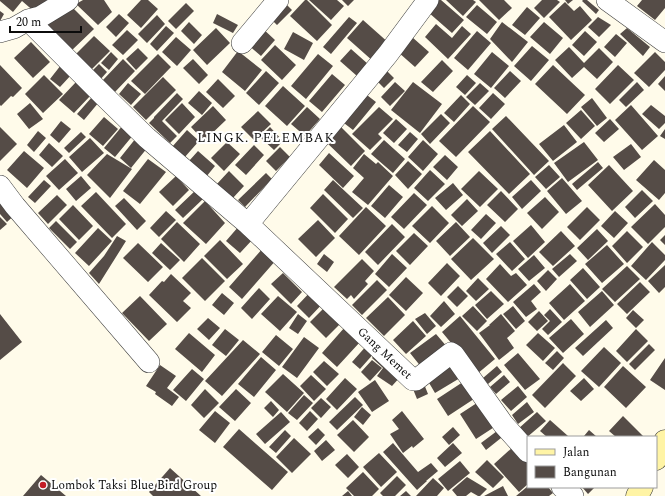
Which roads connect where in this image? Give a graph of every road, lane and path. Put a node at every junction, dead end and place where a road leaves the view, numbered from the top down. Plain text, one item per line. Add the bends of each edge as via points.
1 (68, 0) edge
2 (278, 0) edge
3 (428, 0) edge
4 (607, 0) edge
5 (28, 20) junction
6 (0, 32) edge
7 (665, 42) edge
8 (242, 43) dead end
9 (0, 186) edge
10 (248, 224) junction
11 (149, 362) dead end
12 (665, 441) edge
13 (527, 451) edge
14 (657, 457) edge
15 (563, 488) edge
16 (573, 496) edge

1 - 5 street via 40,17
2 - 8 street
3 - 10 street via 388,54
4 - 7 street
5 - 6 street
5 - 10 street via 148,138
9 - 11 street
10 - 13 street, Gang Memet via 413,380 450,352 454,355 503,424
12 - 14 street
15 - 16 street

